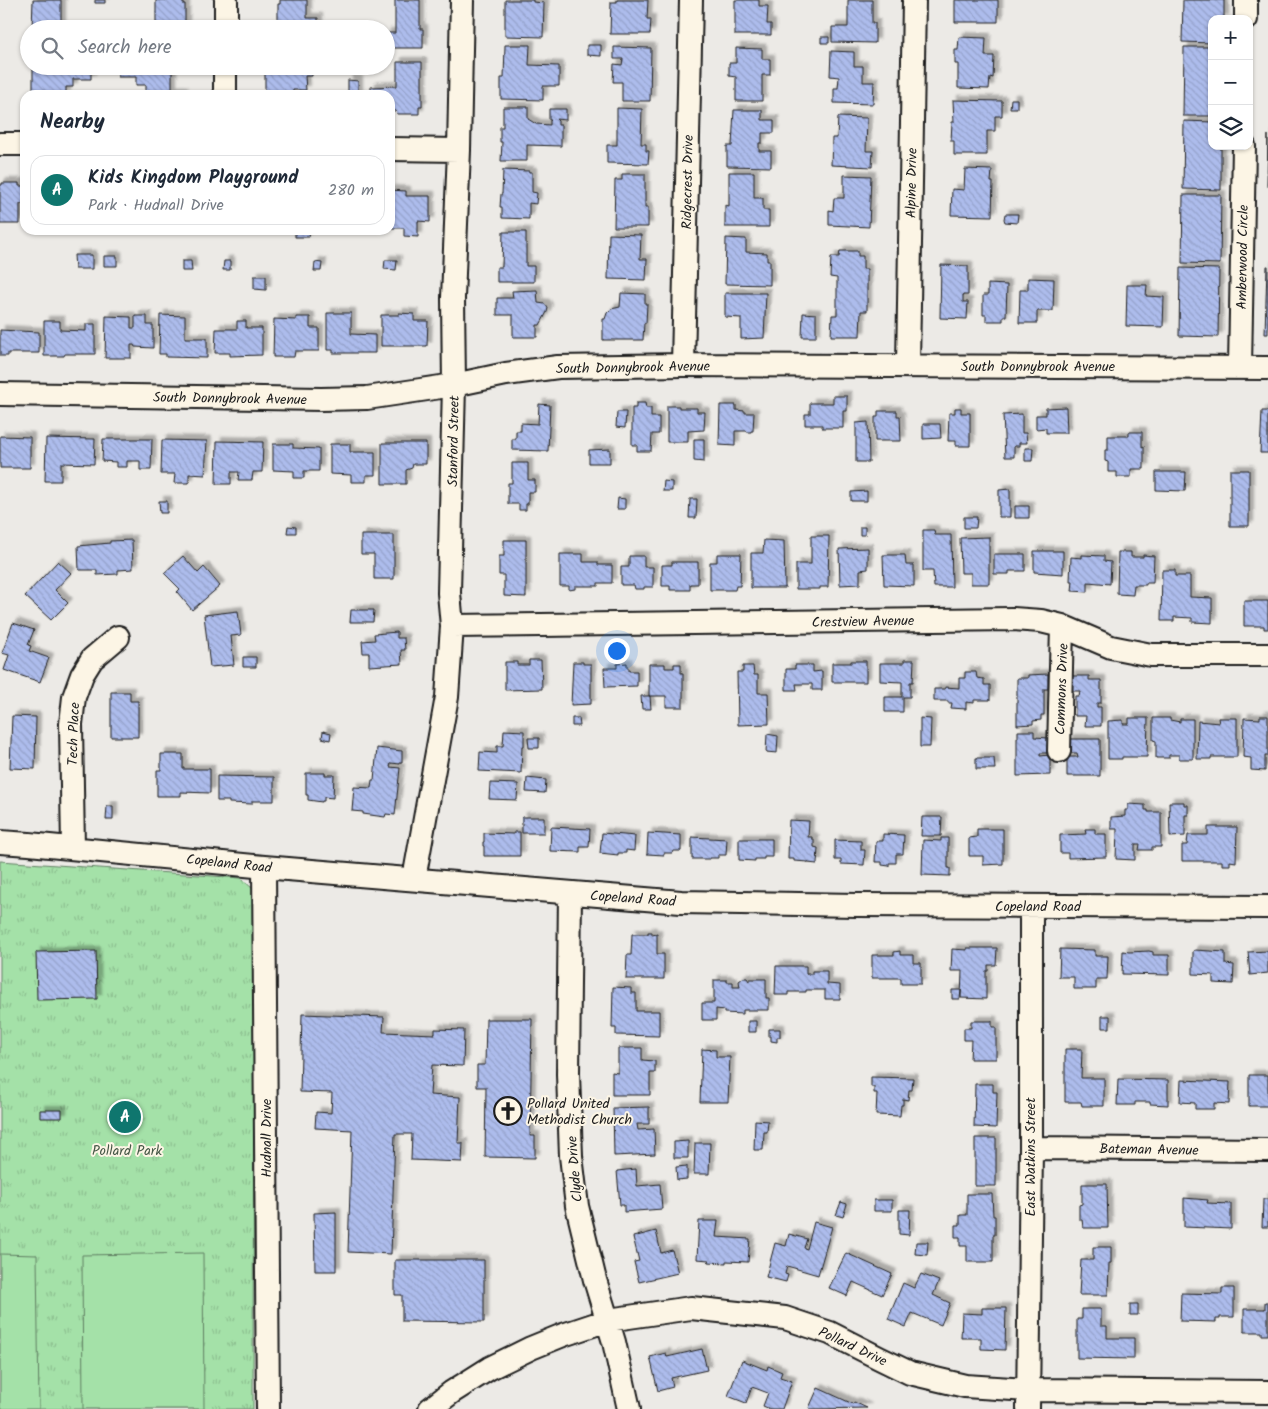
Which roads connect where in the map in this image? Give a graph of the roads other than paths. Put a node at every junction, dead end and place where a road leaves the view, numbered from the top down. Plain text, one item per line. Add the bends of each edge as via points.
1 (226, 0) edge
2 (462, 0) edge
3 (691, 0) edge
4 (914, 0) edge
5 (1246, 0) edge
6 (1246, 15) edge
7 (226, 20) edge
8 (225, 75) edge
9 (224, 90) edge
10 (0, 144) edge
11 (20, 144) edge
12 (395, 149) edge
13 (459, 150) junction
14 (1244, 150) edge
15 (683, 365) junction
16 (908, 365) junction
17 (1240, 367) junction
18 (1268, 368) edge
19 (454, 384) junction
20 (0, 394) edge
21 (452, 626) junction
22 (1062, 626) junction
23 (118, 637) dead end
24 (1268, 655) edge
25 (1059, 751) dead end
26 (0, 842) edge
27 (73, 848) junction
28 (264, 867) junction
29 (414, 880) junction
30 (570, 893) junction
31 (1031, 906) junction
32 (1268, 907) edge
33 (1031, 1148) junction
34 (1268, 1150) edge
35 (608, 1320) junction
36 (1268, 1392) edge
37 (1028, 1399) edge
38 (268, 1409) edge
39 (430, 1409) edge
40 (629, 1409) edge

1 - 7 street
2 - 13 street, Stanford Street
3 - 15 street, Ridgecrest Drive
4 - 16 street, Alpine Drive
5 - 6 street
8 - 9 street
10 - 11 street
12 - 13 street
13 - 19 street, Stanford Street via 453,298
14 - 17 street, Amberwood Circle
15 - 16 street, South Donnybrook Avenue
15 - 19 street, South Donnybrook Avenue via 558,367
16 - 17 street, South Donnybrook Avenue
17 - 18 street, South Donnybrook Avenue
19 - 20 street, South Donnybrook Avenue via 367,398
19 - 21 street, Stanford Street via 449,593
21 - 22 street, Crestview Avenue via 1013,619
21 - 29 street, Stanford Street via 447,697
22 - 24 street, Crestview Avenue via 1111,648 1151,656
22 - 25 street, Commons Drive
23 - 27 street, Tech Place via 92,659 74,697 71,724
26 - 27 street, Copeland Road
27 - 28 street, Copeland Road
28 - 29 street, Copeland Road
28 - 38 street, Hudnall Drive
29 - 30 street, Copeland Road
30 - 31 street, Copeland Road via 702,903
30 - 35 street, Clyde Drive via 568,1074 572,1156 577,1206
31 - 32 street, Copeland Road
31 - 33 street, East Watkins Street
33 - 34 street, Bateman Avenue
33 - 37 street, East Watkins Street
35 - 37 street, Pollard Drive via 691,1308 785,1318 830,1333 910,1373
35 - 39 street, Pollard Drive via 531,1348 490,1368
35 - 40 street, Clyde Drive
36 - 37 street, Pollard Drive

